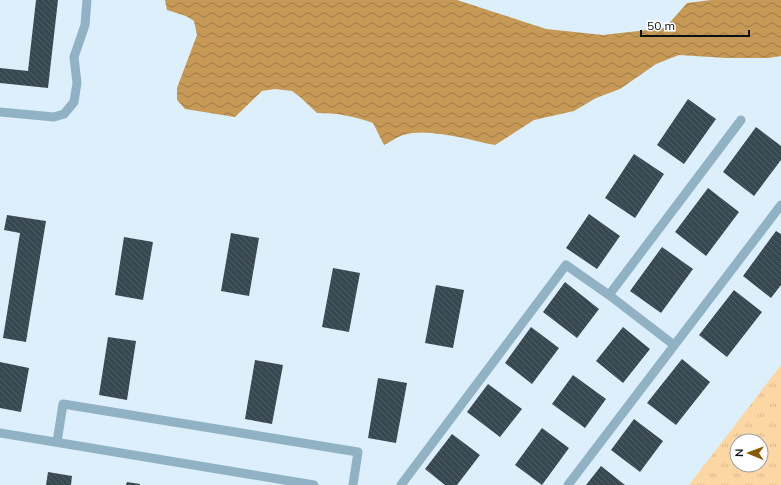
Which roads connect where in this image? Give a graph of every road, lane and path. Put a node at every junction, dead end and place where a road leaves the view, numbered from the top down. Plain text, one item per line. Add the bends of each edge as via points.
1 (87, 0) edge
2 (0, 112) edge
3 (740, 120) dead end
4 (781, 205) edge
5 (609, 295) junction
6 (674, 345) junction
7 (0, 434) edge
8 (57, 442) junction
9 (314, 485) edge
10 (353, 485) edge
11 (401, 485) edge
12 (568, 485) edge

1 - 2 lane via 85,25 74,57 77,83 74,102 64,114 54,117
3 - 5 lane
4 - 6 lane
5 - 6 lane
5 - 11 lane via 566,265
6 - 12 lane
7 - 8 lane
8 - 9 lane
8 - 10 lane via 63,404 358,452

